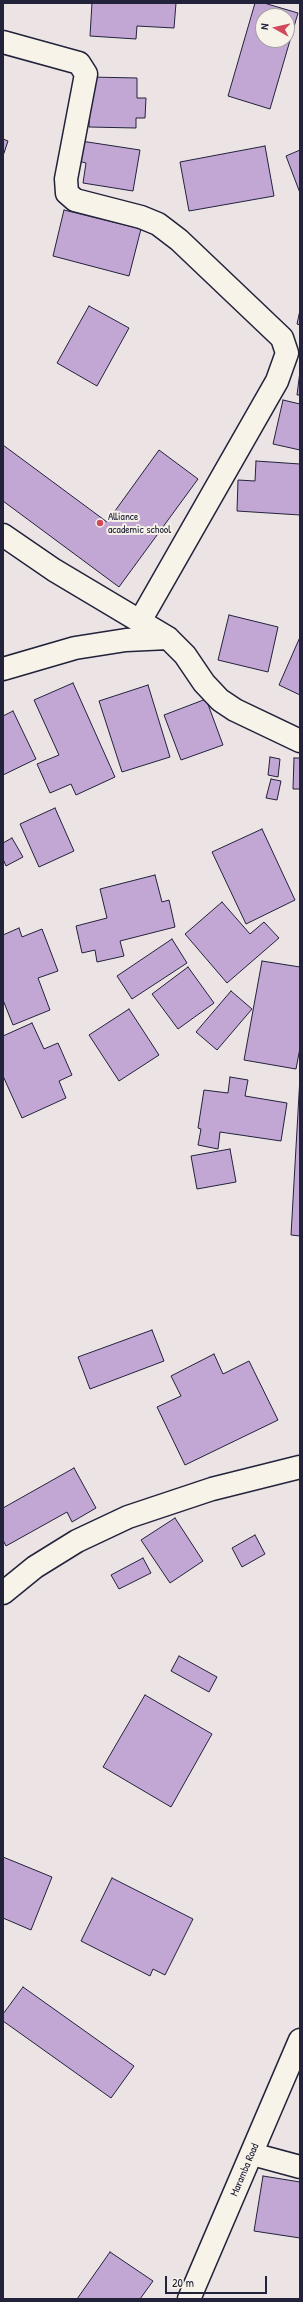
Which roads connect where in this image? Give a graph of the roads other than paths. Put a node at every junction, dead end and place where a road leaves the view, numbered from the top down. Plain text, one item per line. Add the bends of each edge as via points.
1 (3, 42) edge
2 (3, 535) edge
3 (140, 621) junction
4 (168, 638) junction
5 (3, 669) edge
6 (300, 741) edge
7 (300, 1467) edge
8 (3, 1593) edge
9 (300, 2040) edge
10 (252, 2154) junction
11 (300, 2167) edge
12 (190, 2299) edge

1 - 3 street via 79,63 86,74 66,180 67,193 76,200 158,224 179,240 282,338 286,353 277,381
2 - 3 street via 54,570
3 - 4 street
4 - 5 street via 126,640 75,648
4 - 6 street via 185,655 220,700 235,710
7 - 8 street via 212,1489 128,1517 77,1541 35,1567
9 - 10 street, Maramba Road
10 - 11 street
10 - 12 street, Maramba Road

